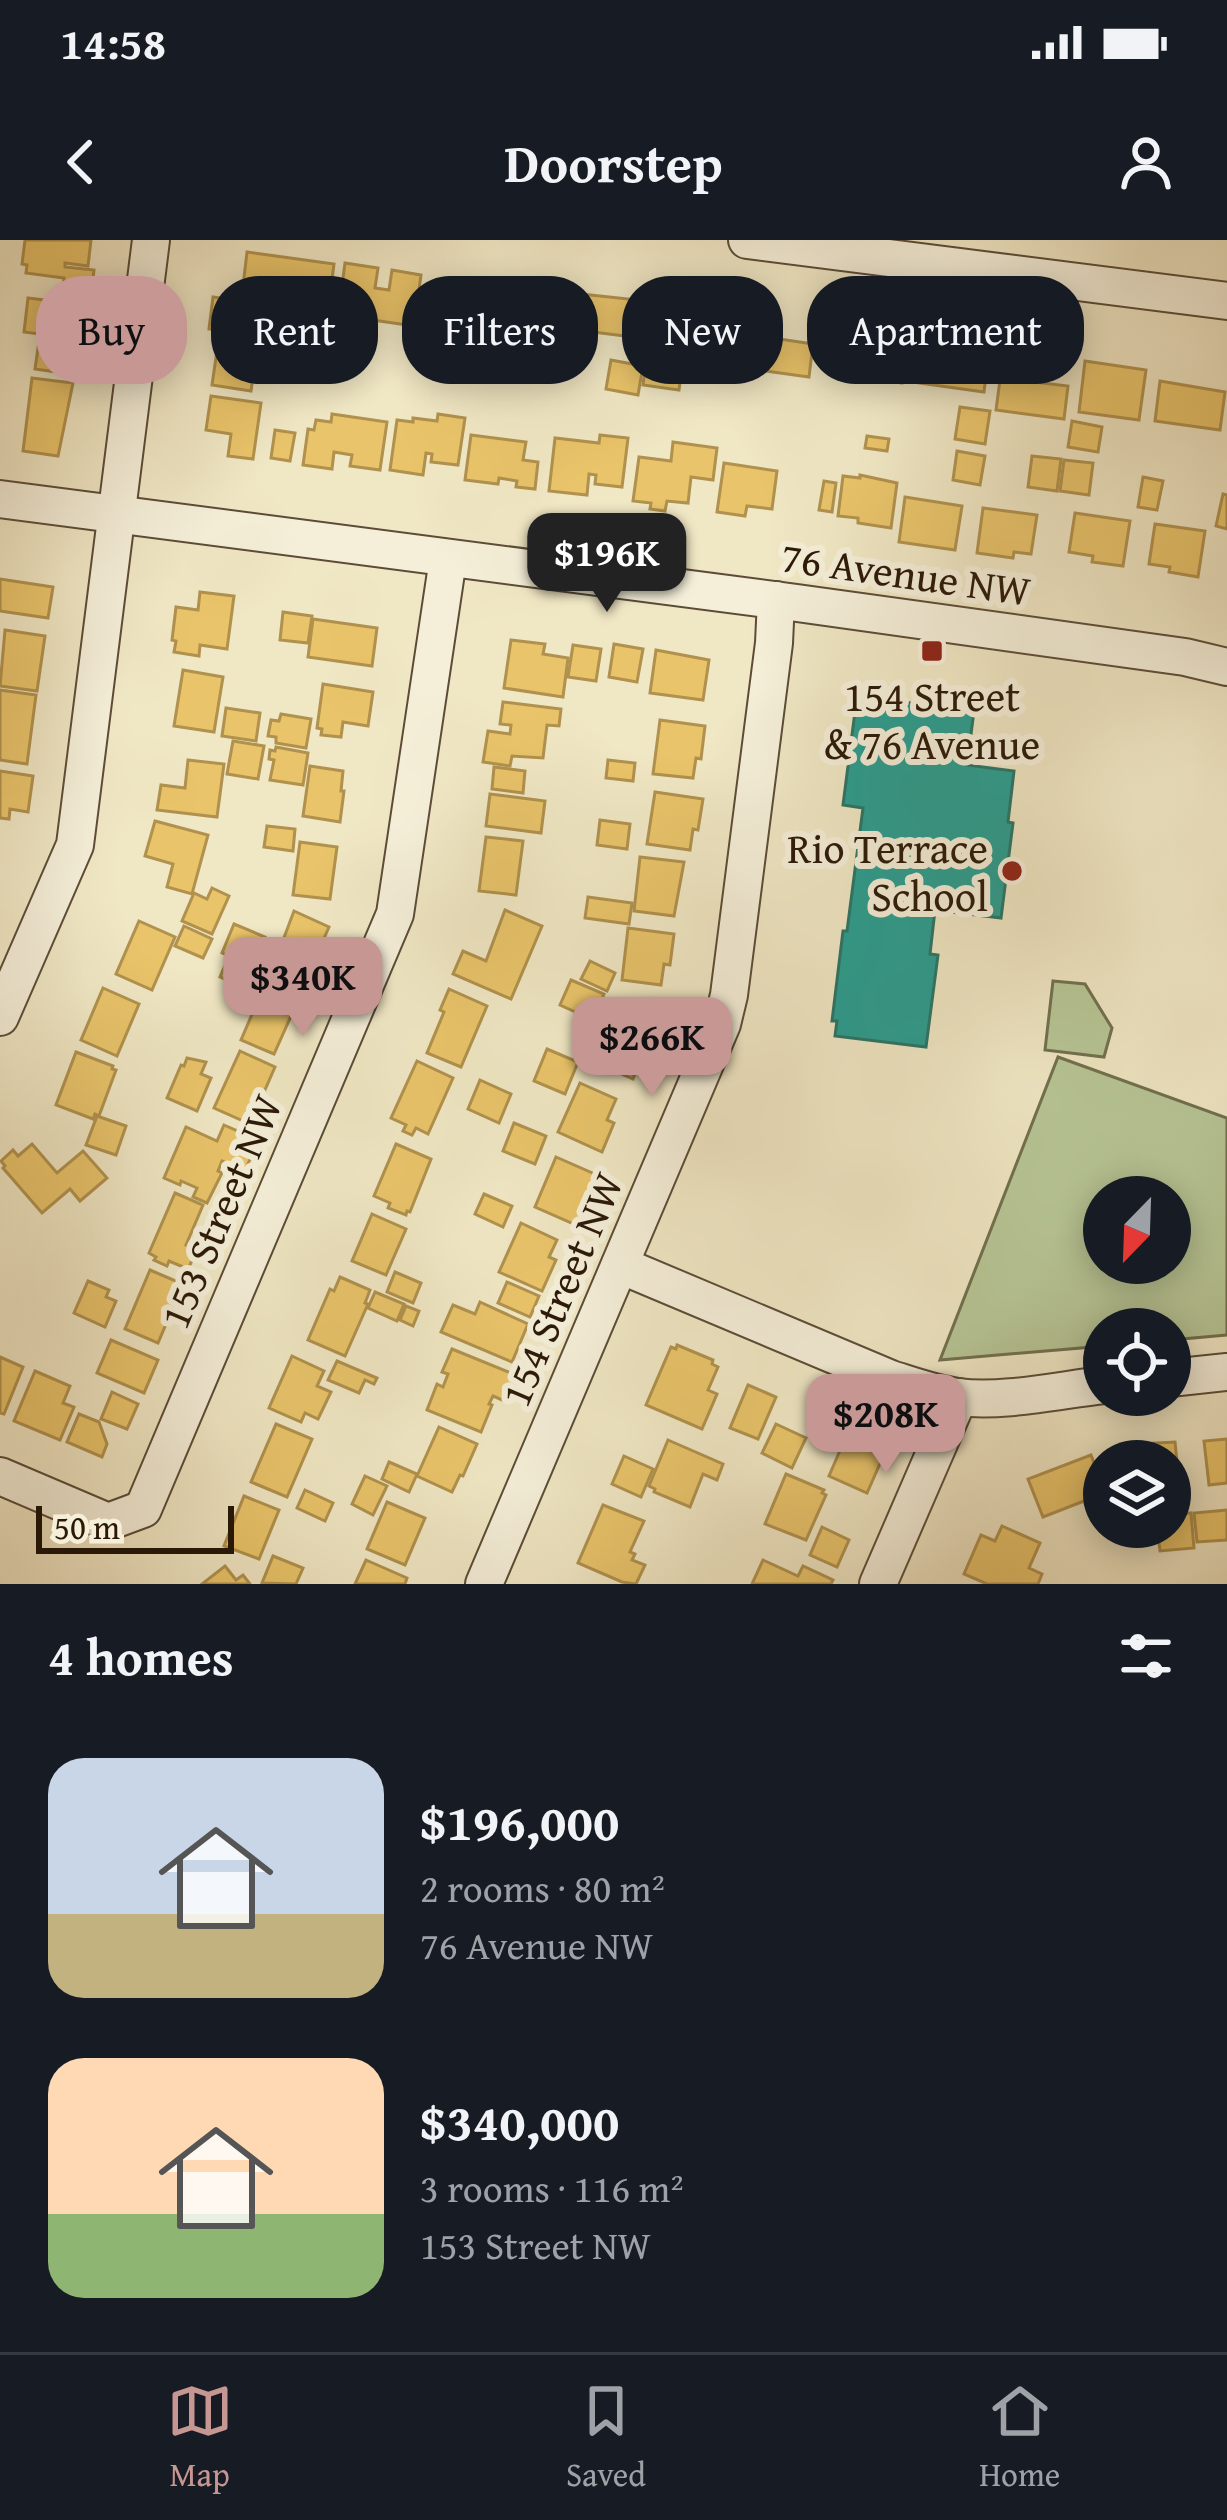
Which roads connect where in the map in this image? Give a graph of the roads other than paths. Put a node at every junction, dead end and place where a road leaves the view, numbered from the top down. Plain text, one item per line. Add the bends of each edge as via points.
1 (152, 240) edge
2 (747, 240) edge
3 (1227, 301) edge
4 (0, 499) edge
5 (116, 515) junction
6 (448, 559) junction
7 (776, 600) junction
8 (1227, 667) edge
9 (0, 1016) edge
10 (620, 1265) junction
11 (1227, 1372) edge
12 (1191, 1376) edge
13 (1083, 1387) edge
14 (959, 1397) junction
15 (0, 1475) edge
16 (484, 1584) edge
17 (878, 1584) edge

1 - 5 street
2 - 3 street
4 - 5 street, 76 Avenue NW
5 - 6 street, 76 Avenue NW
5 - 9 street via 75,845
6 - 7 street, 76 Avenue NW
6 - 15 street, 153 Street NW via 395,914 142,1509 108,1522
7 - 8 street, 76 Avenue NW
7 - 10 street, 154 Street NW via 729,995
10 - 14 street via 891,1379
10 - 16 street, 154 Street NW
11 - 12 street
13 - 14 street
14 - 17 street

